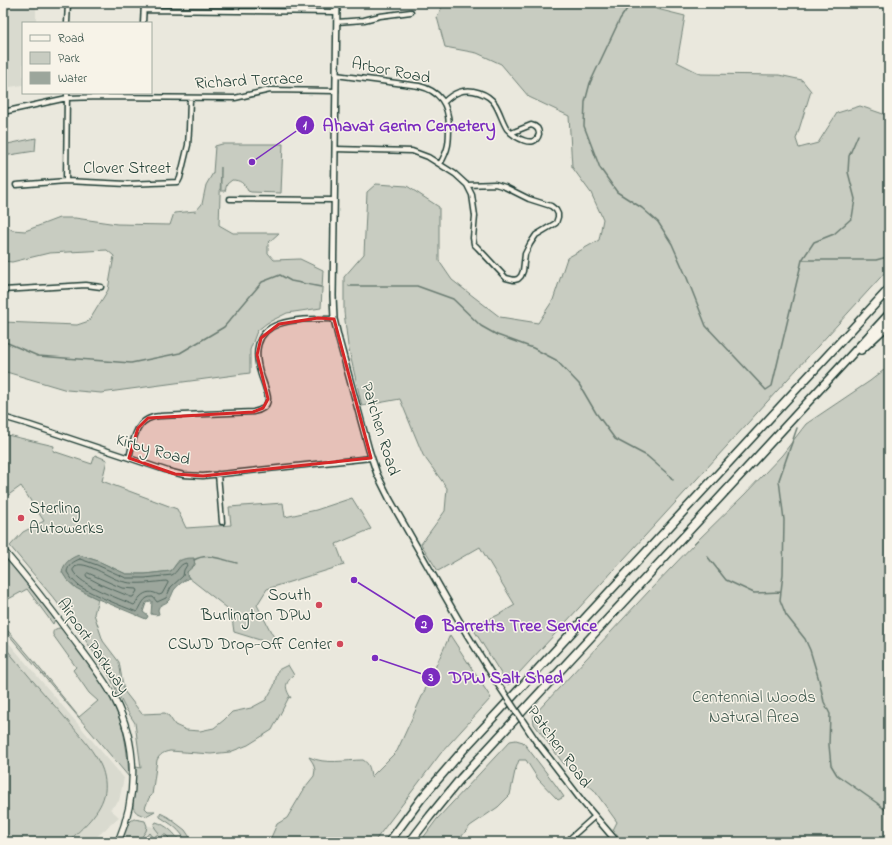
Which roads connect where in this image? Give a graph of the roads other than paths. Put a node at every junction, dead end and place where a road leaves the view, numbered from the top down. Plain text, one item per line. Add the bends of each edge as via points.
1 (68, 3) edge
2 (144, 3) edge
3 (237, 3) edge
4 (337, 3) edge
5 (144, 10) junction
6 (237, 10) junction
7 (337, 12) junction
8 (411, 12) dead end
9 (68, 22) edge
10 (143, 22) edge
11 (337, 22) junction
12 (336, 74) junction
13 (336, 91) junction
14 (141, 95) edge
15 (67, 96) edge
16 (190, 98) junction
17 (444, 102) junction
18 (3, 112) edge
19 (511, 133) junction
20 (335, 149) junction
21 (440, 164) junction
22 (66, 181) junction
23 (16, 185) dead end
24 (467, 185) junction
25 (230, 199) dead end
26 (334, 200) junction
27 (101, 287) dead end
28 (889, 289) edge
29 (3, 290) edge
30 (889, 314) edge
31 (334, 319) junction
32 (889, 324) edge
33 (822, 386) junction
34 (3, 417) edge
35 (129, 458) junction
36 (371, 458) junction
37 (218, 474) junction
38 (222, 522) dead end
39 (3, 550) edge
40 (594, 817) junction
41 (118, 842) edge
42 (388, 842) edge
43 (410, 842) edge
44 (566, 842) edge
45 (617, 842) edge

1 - 9 street
2 - 5 street
3 - 6 street
4 - 7 street, Patchen Road
5 - 6 street
5 - 10 street
6 - 7 street
7 - 11 street, Patchen Road
8 - 11 street
11 - 12 street, Patchen Road
12 - 13 street, Patchen Road
12 - 17 street, Arbor Road via 425,88 435,92
13 - 16 street, Richard Terrace via 270,90 235,98
13 - 20 street, Patchen Road
14 - 15 street, Richard Terrace
14 - 16 street, Richard Terrace
15 - 18 street, Richard Terrace
15 - 22 street
16 - 22 street, Clover Street via 188,145 178,182 127,184
17 - 19 street via 458,92 473,91 483,94 495,103
17 - 21 street, Arbor Road via 449,119 449,141
19 - 19 street via 520,139 531,141 537,139 539,134 537,128 531,125
20 - 21 street via 412,151
20 - 26 street, Patchen Road
21 - 24 street
22 - 23 street, Clover Street
24 - 24 street via 475,206 474,244 506,278 518,279 523,273 525,254 530,244 536,235 556,223 557,212 551,206 505,187 492,184
25 - 26 street
26 - 31 street, Patchen Road
27 - 29 street via 86,285
28 - 42 highway via 464,749
30 - 33 highway
31 - 35 street via 288,322 275,326 264,334 257,355 268,399 264,408 253,412 148,418 138,428
31 - 36 street, Patchen Road
32 - 33 highway
33 - 43 highway via 461,778
34 - 35 street, Kirby Road
35 - 37 street, Kirby Road via 176,474
36 - 37 street, Kirby Road
36 - 40 street, Patchen Road, bridge via 389,498 494,678 536,741
37 - 38 street
39 - 41 main road, Airport Parkway via 101,676 124,722 131,749 132,789
40 - 44 street
40 - 45 street, Patchen Road

